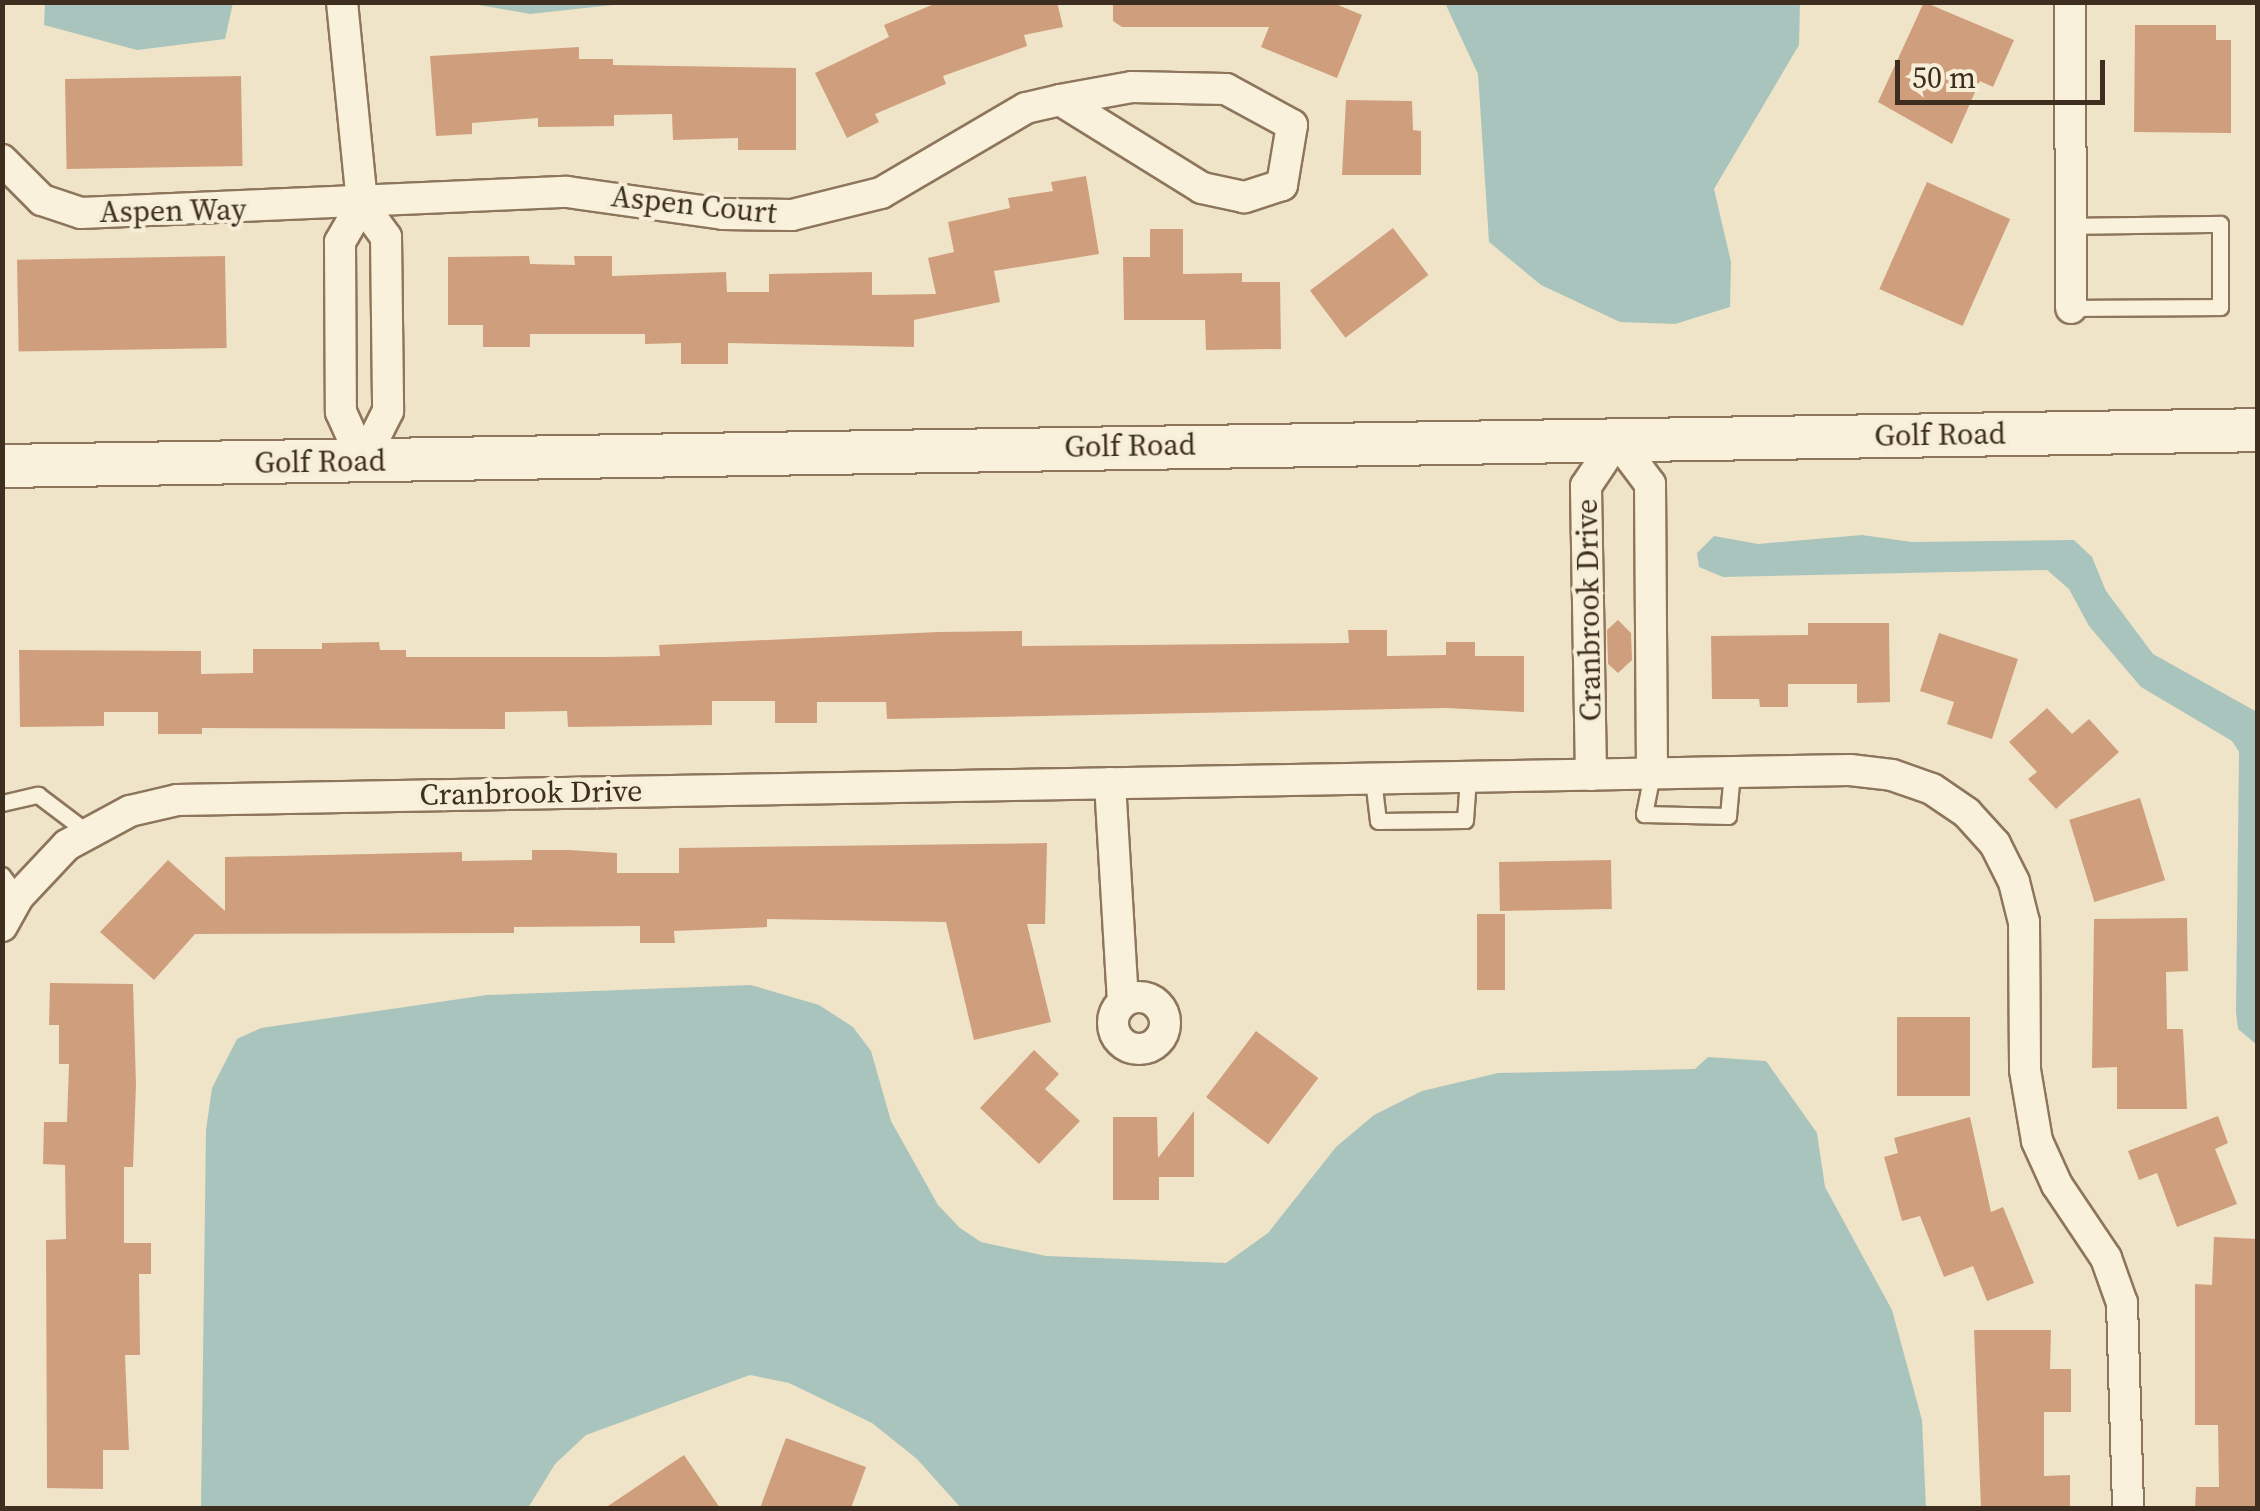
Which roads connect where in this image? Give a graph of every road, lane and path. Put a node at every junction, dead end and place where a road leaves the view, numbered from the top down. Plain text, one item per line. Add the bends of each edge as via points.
1 (342, 2) edge
2 (2070, 2) edge
3 (1060, 100) junction
4 (2, 160) edge
5 (362, 204) junction
6 (2070, 226) junction
7 (2071, 308) joint
8 (2258, 430) edge
9 (1617, 440) junction
10 (363, 461) junction
11 (2, 466) edge
12 (1732, 772) junction
13 (1652, 774) junction
14 (1591, 775) junction
15 (1468, 777) junction
16 (1373, 778) junction
17 (1110, 783) junction
18 (2, 803) edge
19 (87, 832) junction
20 (10, 886) edge
21 (2, 926) edge
22 (1123, 1002) dead end
23 (2128, 1508) edge

1 - 5 street
2 - 6 street
3 - 3 street, Aspen Court via 1132,87 1226,88 1292,125 1282,185 1244,196 1202,188
3 - 5 street, Aspen Court via 1026,108 880,194 792,215 724,214 566,192
4 - 5 street, Aspen Way via 42,200 81,213
5 - 10 street via 340,242 341,412
5 - 10 street via 386,236 388,411
6 - 7 street
6 - 7 lane via 2220,224 2220,307
8 - 9 street, Golf Road
9 - 10 street, Golf Road
9 - 13 street, Cranbrook Drive via 1650,484
9 - 14 street, Cranbrook Drive via 1586,486
10 - 11 street, Golf Road
12 - 13 street, Cranbrook Drive
12 - 13 lane via 1728,816 1644,814
12 - 23 street, Cranbrook Drive via 1850,770 1913,781 1967,813 2006,862 2024,922 2027,1097 2037,1141 2057,1185 2106,1258 2122,1303
13 - 14 street, Cranbrook Drive
14 - 15 street, Cranbrook Drive
15 - 16 street, Cranbrook Drive
15 - 16 lane via 1465,820 1396,821 1374,818
16 - 17 street, Cranbrook Drive
17 - 19 street, Cranbrook Drive via 200,798 130,811
17 - 22 street
18 - 19 lane via 38,795
19 - 20 street, Cranbrook Drive
20 - 21 street, Cranbrook Drive

